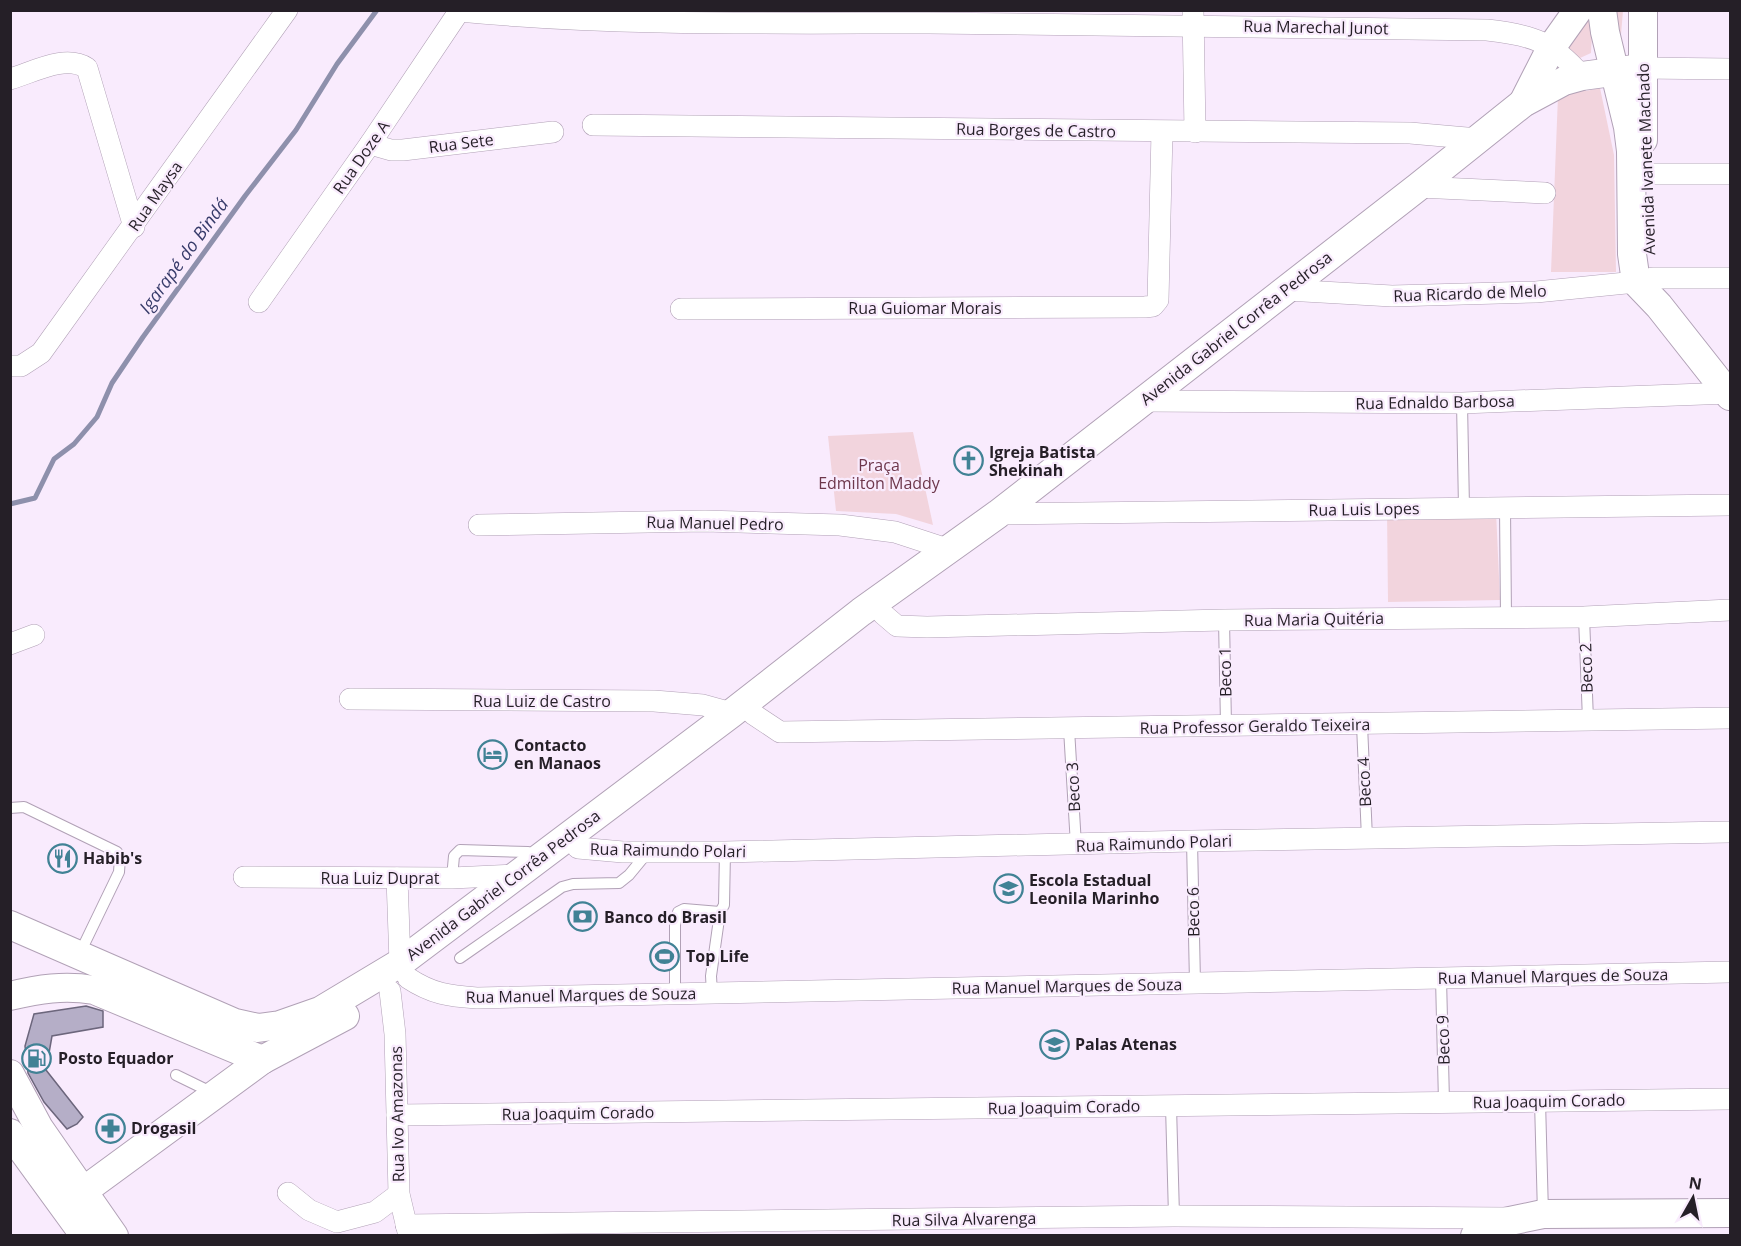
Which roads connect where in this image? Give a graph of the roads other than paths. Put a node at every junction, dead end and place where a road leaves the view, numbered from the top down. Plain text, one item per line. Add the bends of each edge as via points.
1 (287, 10) edge
2 (1578, 10) edge
3 (1602, 10) edge
4 (1643, 10) edge
5 (459, 11) edge
6 (1193, 17) edge
7 (1551, 48) junction
8 (1731, 69) edge
9 (1628, 70) junction
10 (1582, 76) junction
11 (10, 80) edge
12 (1523, 103) junction
13 (593, 125) dead end
14 (553, 132) dead end
15 (1162, 132) junction
16 (1195, 132) junction
17 (1479, 139) junction
18 (370, 144) junction
19 (1645, 174) junction
20 (1731, 174) edge
21 (1418, 187) junction
22 (1545, 193) dead end
23 (134, 226) junction
24 (1731, 278) edge
25 (1645, 280) junction
26 (1286, 290) junction
27 (259, 302) dead end
28 (681, 309) dead end
29 (10, 366) edge
30 (1730, 394) edge
31 (1142, 401) junction
32 (1462, 403) junction
33 (1731, 505) edge
34 (1464, 508) junction
35 (1504, 508) junction
36 (998, 514) junction
37 (479, 525) dead end
38 (947, 549) junction
39 (1731, 610) edge
40 (1506, 617) junction
41 (1584, 617) junction
42 (890, 620) junction
43 (1224, 620) junction
44 (34, 636) dead end
45 (10, 644) edge
46 (350, 699) dead end
47 (742, 714) junction
48 (1731, 718) edge
49 (1588, 720) junction
50 (1226, 725) junction
51 (1362, 725) junction
52 (1069, 729) junction
53 (780, 732) joint
54 (10, 808) edge
55 (1731, 832) edge
56 (1367, 838) junction
57 (1192, 841) junction
58 (1076, 845) junction
59 (578, 848) junction
60 (648, 852) junction
61 (725, 852) junction
62 (543, 857) junction
63 (516, 875) junction
64 (244, 877) dead end
65 (397, 878) junction
66 (452, 879) junction
67 (720, 912) junction
68 (10, 925) edge
69 (78, 955) junction
70 (460, 958) dead end
71 (1730, 972) edge
72 (400, 977) junction
73 (1441, 978) junction
74 (1195, 983) junction
75 (1731, 985) edge
76 (712, 993) junction
77 (675, 994) junction
78 (10, 996) edge
79 (262, 1060) junction
80 (10, 1074) edge
81 (176, 1075) dead end
82 (216, 1094) junction
83 (1731, 1099) edge
84 (1540, 1101) junction
85 (1444, 1102) junction
86 (1171, 1106) junction
87 (396, 1115) junction
88 (10, 1133) edge
89 (82, 1192) junction
90 (288, 1193) dead end
91 (399, 1194) junction
92 (1731, 1213) edge
93 (1174, 1216) junction
94 (1532, 1216) junction
95 (407, 1230) edge
96 (1484, 1234) edge
97 (85, 1236) edge
98 (114, 1236) edge

1 - 23 street, Rua Maysa
2 - 7 street, Avenida Gabriel Corrêa Pedrosa
3 - 9 street, Avenida Ivanete Machado
4 - 9 street, Avenida Ivanete Machado
5 - 6 street, Rua Marechal Junot via 532,18 660,22
5 - 18 street, Rua Doze A
6 - 7 street, Rua Marechal Junot via 1487,30 1520,34
6 - 16 street
7 - 10 street, Rua Marechal Junot
7 - 12 street, Avenida Gabriel Corrêa Pedrosa
8 - 9 street
9 - 10 street, Avenida Gabriel Corrêa Pedrosa
9 - 19 street, Avenida Ivanete Machado
9 - 25 street, Avenida Ivanete Machado via 1632,254
10 - 12 street, Avenida Gabriel Corrêa Pedrosa
11 - 23 street via 64,62 77,62 87,68
12 - 17 street, Avenida Gabriel Corrêa Pedrosa
13 - 15 street, Rua Borges de Castro
14 - 18 street, Rua Sete via 403,150
15 - 16 street, Rua Borges de Castro
15 - 28 street, Rua Guiomar Morais via 1158,300 1153,306
16 - 17 street, Rua Borges de Castro via 1410,133
17 - 21 street, Avenida Gabriel Corrêa Pedrosa
18 - 27 street, Rua Doze A
19 - 20 street
19 - 25 street, Avenida Ivanete Machado
21 - 22 street
21 - 26 street, Avenida Gabriel Corrêa Pedrosa
23 - 29 street, Rua Maysa via 41,353 21,366
24 - 25 street, Rua Ricardo de Melo
25 - 26 street, Rua Ricardo de Melo via 1536,292 1392,296
25 - 30 street, Avenida Ivanete Machado via 1659,306
26 - 31 street, Avenida Gabriel Corrêa Pedrosa
30 - 32 street, Rua Ednaldo Barbosa
31 - 32 street, Rua Ednaldo Barbosa
31 - 36 street, Avenida Gabriel Corrêa Pedrosa
32 - 34 lane
33 - 35 street, Rua Luis Lopes
34 - 35 street, Rua Luis Lopes
34 - 36 street, Rua Luis Lopes
35 - 40 lane
36 - 38 street, Avenida Gabriel Corrêa Pedrosa
37 - 38 street, Rua Manuel Pedro via 705,521 840,525 895,532
38 - 42 street, Avenida Gabriel Corrêa Pedrosa
38 - 47 street, Avenida Gabriel Corrêa Pedrosa via 861,612
39 - 41 street, Rua Maria Quitéria
40 - 41 street, Rua Maria Quitéria
40 - 43 street, Rua Maria Quitéria
41 - 49 lane, Beco 2
42 - 43 street, Rua Maria Quitéria
42 - 47 street, Avenida Gabriel Corrêa Pedrosa
43 - 50 lane, Beco 1
44 - 45 street
46 - 47 street, Rua Luiz de Castro via 654,701 703,705
47 - 53 street, Rua Luiz de Castro
47 - 59 street, Avenida Gabriel Corrêa Pedrosa
47 - 62 street, Avenida Gabriel Corrêa Pedrosa
48 - 49 street, Rua Professor Geraldo Teixeira
49 - 51 street, Rua Professor Geraldo Teixeira
50 - 51 street, Rua Professor Geraldo Teixeira
50 - 52 street, Rua Professor Geraldo Teixeira
51 - 56 lane, Beco 4
52 - 53 street, Rua Professor Geraldo Teixeira
52 - 58 lane, Beco 3
54 - 69 lane via 24,807 117,852 120,858 119,872
55 - 56 street, Rua Raimundo Polari
56 - 57 street, Rua Raimundo Polari
57 - 58 street, Rua Raimundo Polari
57 - 74 lane, Beco 6
58 - 61 street, Rua Raimundo Polari
59 - 60 street, Rua Raimundo Polari
59 - 72 street, Avenida Gabriel Corrêa Pedrosa
60 - 61 street, Rua Raimundo Polari
60 - 70 lane via 619,883 562,887
61 - 67 lane via 724,905
62 - 63 street, Avenida Gabriel Corrêa Pedrosa
62 - 66 lane via 528,852 460,850 454,856
63 - 66 street, Rua Luiz Duprat
63 - 72 street, Avenida Gabriel Corrêa Pedrosa
64 - 65 street, Rua Luiz Duprat
65 - 66 street, Rua Luiz Duprat
65 - 72 street, Rua Ivo Amazonas
67 - 76 lane
67 - 77 lane via 678,912
68 - 69 street, Avenida Gabriel Corrêa Pedrosa
69 - 72 street, Avenida Gabriel Corrêa Pedrosa via 235,1023 258,1028 320,1011
71 - 73 street, Rua Manuel Marques de Souza
71 - 75 lane
72 - 77 street, Rua Manuel Marques de Souza via 441,994 477,998
72 - 79 street, Avenida Gabriel Corrêa Pedrosa
72 - 87 street, Rua Ivo Amazonas via 395,1034
73 - 74 street, Rua Manuel Marques de Souza
73 - 85 lane, Beco 9
74 - 76 street, Rua Manuel Marques de Souza
76 - 77 street, Rua Manuel Marques de Souza
78 - 79 street via 73,986 94,990
79 - 82 street, Avenida Gabriel Corrêa Pedrosa
80 - 89 street via 39,1128
81 - 82 lane
82 - 89 street, Avenida Gabriel Corrêa Pedrosa
83 - 84 street, Rua Joaquim Corado
84 - 85 street, Rua Joaquim Corado
84 - 94 lane
85 - 86 street, Rua Joaquim Corado
86 - 87 street, Rua Joaquim Corado
86 - 93 lane
87 - 91 street, Rua Ivo Amazonas
88 - 97 street
89 - 98 street
90 - 91 street via 309,1210 337,1222 375,1212
91 - 95 street, Rua Ivo Amazonas
92 - 94 street
93 - 94 street, Rua Silva Alvarenga
93 - 95 street, Rua Silva Alvarenga
94 - 96 street

